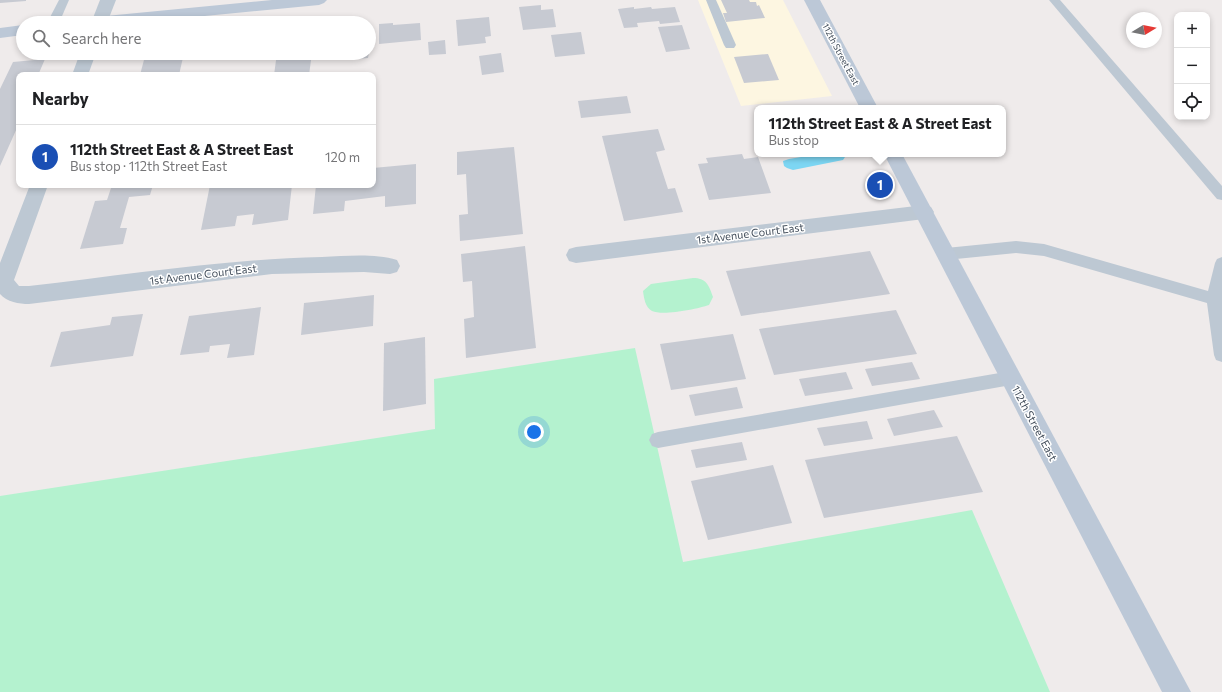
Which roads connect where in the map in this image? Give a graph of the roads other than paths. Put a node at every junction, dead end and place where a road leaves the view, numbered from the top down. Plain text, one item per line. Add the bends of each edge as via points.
1 (64, 0) edge
2 (108, 0) edge
3 (319, 0) edge
4 (711, 0) edge
5 (812, 0) edge
6 (1054, 0) edge
7 (57, 16) edge
8 (99, 16) edge
9 (156, 16) edge
10 (16, 31) edge
11 (0, 33) edge
12 (730, 45) dead end
13 (85, 60) edge
14 (81, 72) edge
15 (867, 105) edge
16 (895, 157) edge
17 (38, 188) edge
18 (1222, 195) edge
19 (924, 212) junction
20 (946, 254) junction
21 (576, 255) dead end
22 (1222, 263) edge
23 (390, 266) dead end
24 (1214, 299) junction
25 (1222, 355) edge
26 (1011, 378) junction
27 (658, 440) dead end
28 (1177, 692) edge

1 - 7 lane
2 - 8 street
3 - 9 main road
4 - 12 lane
5 - 15 main road, 112th Street East
6 - 18 lane
10 - 11 main road
13 - 14 street
16 - 19 main road, 112th Street East
17 - 23 street, 1st Avenue Court East via 4,280 10,293 16,295 272,266
19 - 20 main road, 112th Street East
19 - 21 street, 1st Avenue Court East
20 - 24 lane via 1016,247 1044,250
20 - 26 main road, 112th Street East
22 - 24 lane
24 - 25 lane
26 - 27 lane
26 - 28 main road, 112th Street East

